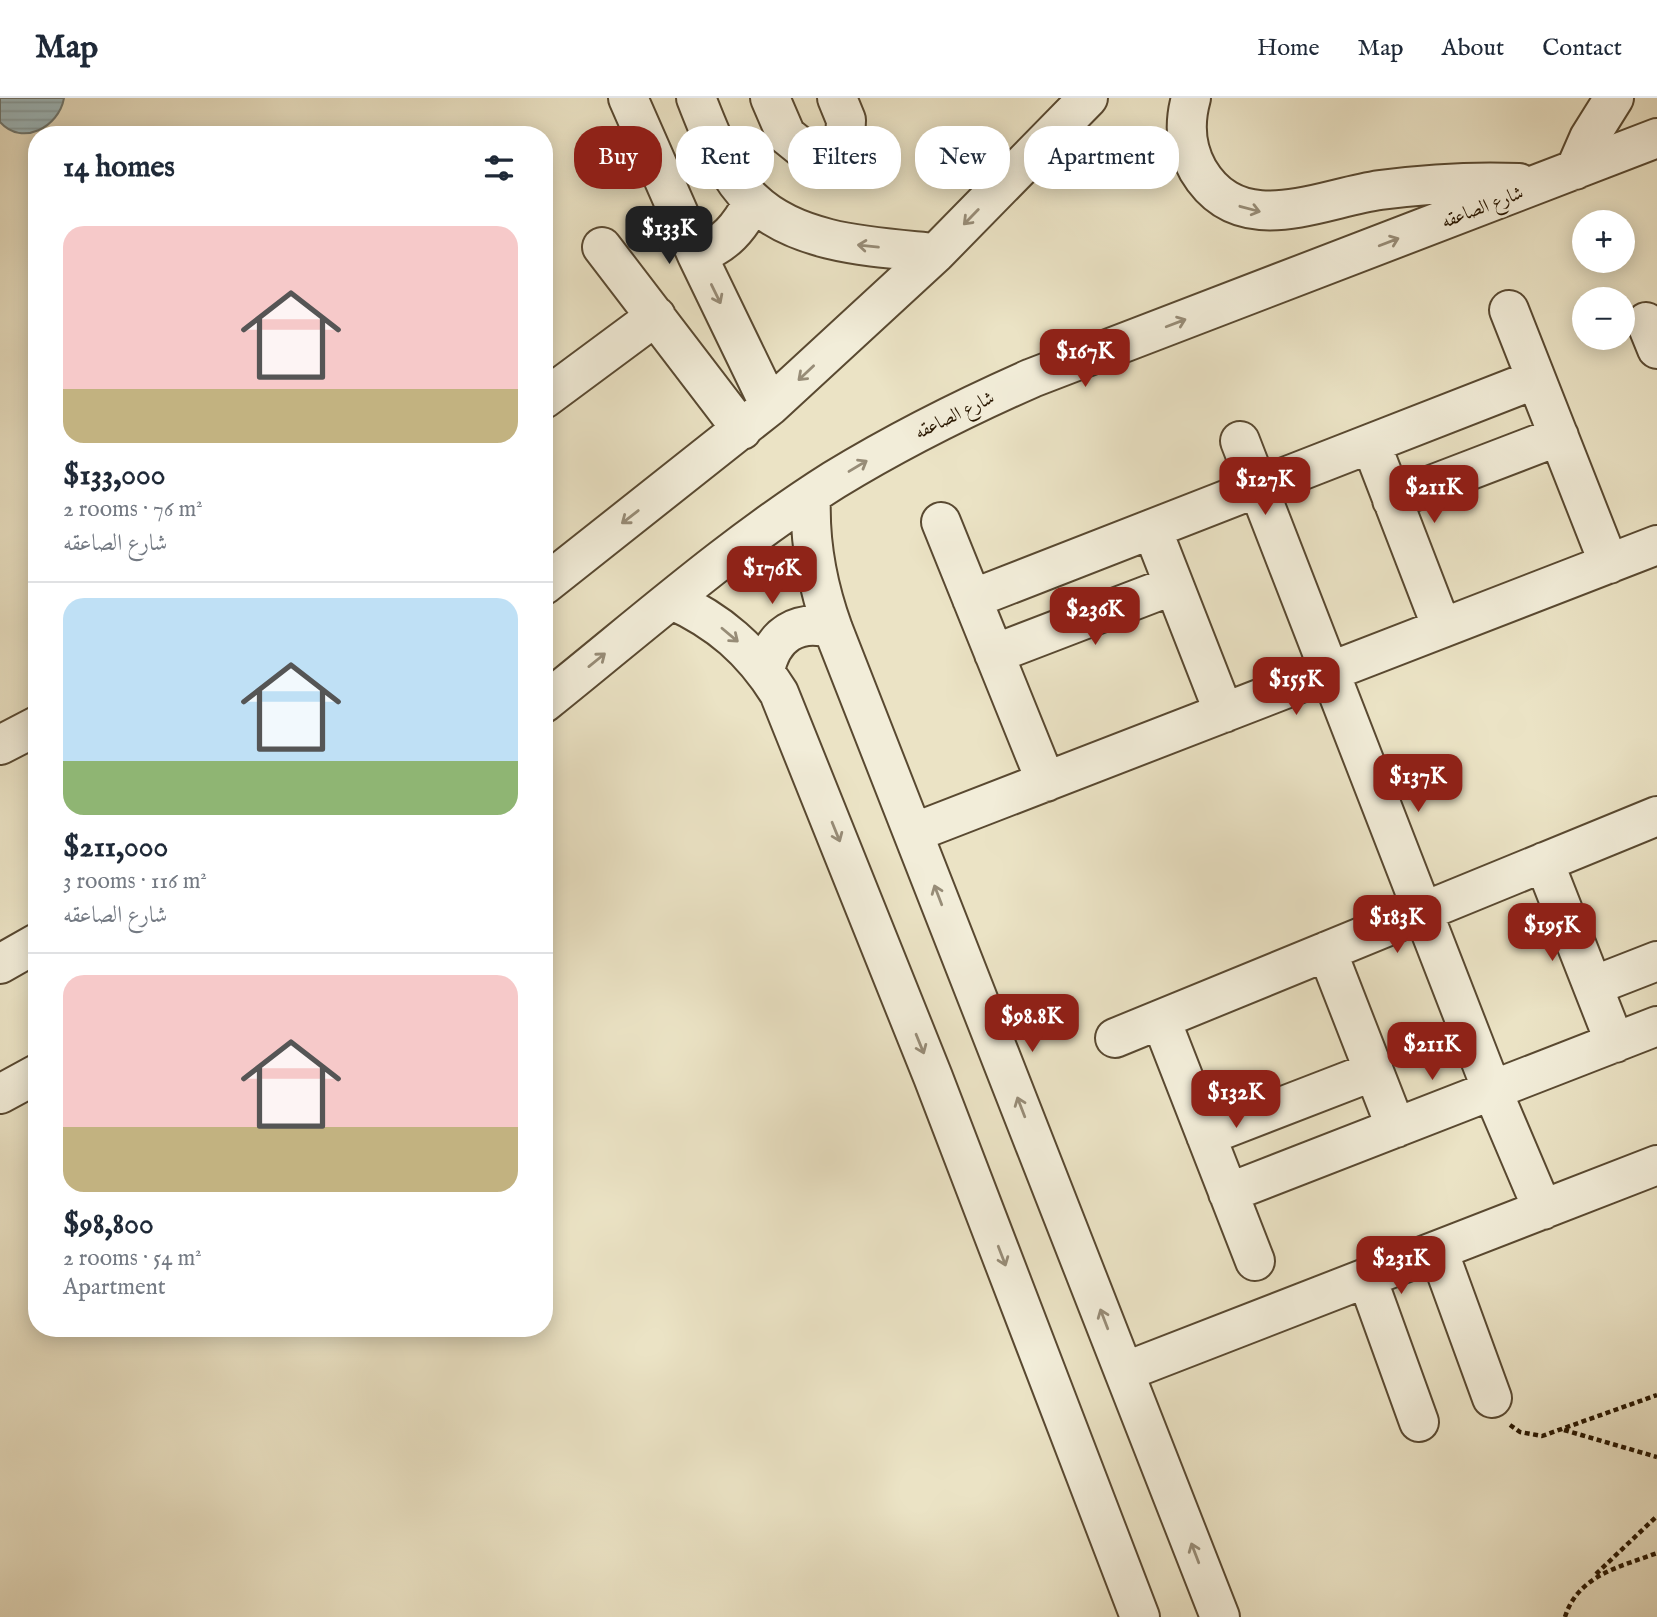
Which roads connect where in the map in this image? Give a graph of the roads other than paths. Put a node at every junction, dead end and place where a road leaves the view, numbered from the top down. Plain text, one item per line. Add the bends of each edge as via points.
1 (628, 98) edge
2 (696, 98) edge
3 (770, 98) edge
4 (837, 98) edge
5 (1058, 98) edge
6 (1087, 98) edge
7 (1191, 98) edge
8 (1614, 98) edge
9 (1044, 126) edge
10 (1059, 126) edge
11 (1657, 138) edge
12 (1024, 161) edge
13 (1575, 170) junction
14 (1540, 184) junction
15 (753, 202) junction
16 (602, 247) dead end
17 (936, 253) junction
18 (697, 255) junction
19 (1509, 310) dead end
20 (656, 316) junction
21 (1536, 379) junction
22 (553, 392) edge
23 (756, 418) junction
24 (1559, 436) junction
25 (1240, 441) dead end
26 (1371, 444) junction
27 (1260, 486) junction
28 (811, 496) junction
29 (1392, 500) junction
30 (941, 522) dead end
31 (1153, 529) junction
32 (1657, 545) edge
33 (1609, 564) junction
34 (553, 578) edge
35 (1174, 585) junction
36 (972, 599) junction
37 (671, 600) junction
38 (1443, 628) junction
39 (833, 629) junction
40 (994, 654) junction
41 (765, 671) junction
42 (1331, 671) junction
43 (553, 696) edge
44 (1224, 713) junction
45 (28, 731) edge
46 (0, 745) edge
47 (1046, 782) junction
48 (1657, 816) edge
49 (913, 833) junction
50 (1544, 862) junction
51 (1423, 912) junction
52 (28, 948) edge
53 (1327, 951) junction
54 (1657, 961) edge
55 (0, 964) edge
56 (1593, 986) junction
57 (1161, 1020) junction
58 (1657, 1026) edge
59 (1115, 1038) dead end
60 (1615, 1043) junction
61 (1374, 1071) junction
62 (28, 1079) edge
63 (1492, 1090) junction
64 (0, 1094) edge
65 (1396, 1128) junction
66 (1206, 1136) junction
67 (1657, 1165) edge
68 (1228, 1192) junction
69 (1543, 1210) junction
70 (1438, 1250) junction
71 (1255, 1261) dead end
72 (1367, 1278) junction
73 (1124, 1372) junction
74 (1492, 1398) road end
75 (1419, 1422) dead end
76 (1140, 1617) edge
77 (1220, 1617) edge

1 - 18 street
2 - 15 street via 736,180
3 - 4 street via 786,135 807,152 822,156 840,150 845,142 846,120
5 - 9 street
6 - 10 street
7 -> 14 street via 1186,128 1193,162 1213,190 1243,208 1279,212 1376,191 1458,182
8 - 13 street
11 - 13 street, شارع الصاعقه
12 -> 17 street
13 - 14 street, شارع الصاعقه
28 -> 14 street, شارع الصاعقه via 897,443 1032,378
17 -> 15 street via 827,240
15 - 18 street via 731,236
16 - 20 street
17 -> 23 street
18 -> 23 street
19 - 21 street
20 - 22 street
20 - 23 street
21 - 24 street
21 - 26 street
23 -> 34 street
24 - 29 street
24 - 33 street
25 - 27 street
26 - 27 street
26 - 29 street
27 - 31 street
27 - 42 street
28 - 37 street, شارع الصاعقه
28 - 39 street via 814,564
29 - 38 street
30 - 36 street
31 - 35 street
31 - 36 street
32 - 33 street
33 - 38 street
35 - 40 street
35 - 44 street
36 - 40 street
37 -> 41 street via 714,622
43 -> 37 street, شارع الصاعقه
38 - 42 street
39 - 41 street via 803,625 788,631 776,641
39 - 49 street
40 - 47 street
41 -> 76 street via 790,718 933,1077
42 - 44 street
42 - 51 street
44 - 47 street
45 - 46 street
47 - 49 street
48 - 50 street
73 -> 49 street
50 - 51 street
50 - 56 street
51 - 53 street
51 - 63 street
52 - 55 street
53 - 57 street
53 - 61 street
54 - 56 street
56 - 60 street
57 - 59 street
57 - 66 street
58 - 60 street
60 - 63 street
61 - 65 street
61 - 66 street
62 - 64 street
63 - 65 street
63 - 69 street
65 - 68 street
66 - 68 street
67 - 69 street
68 - 71 street
69 - 70 street
70 - 72 street
70 - 74 street
72 - 73 street
72 - 75 street
77 -> 73 street

